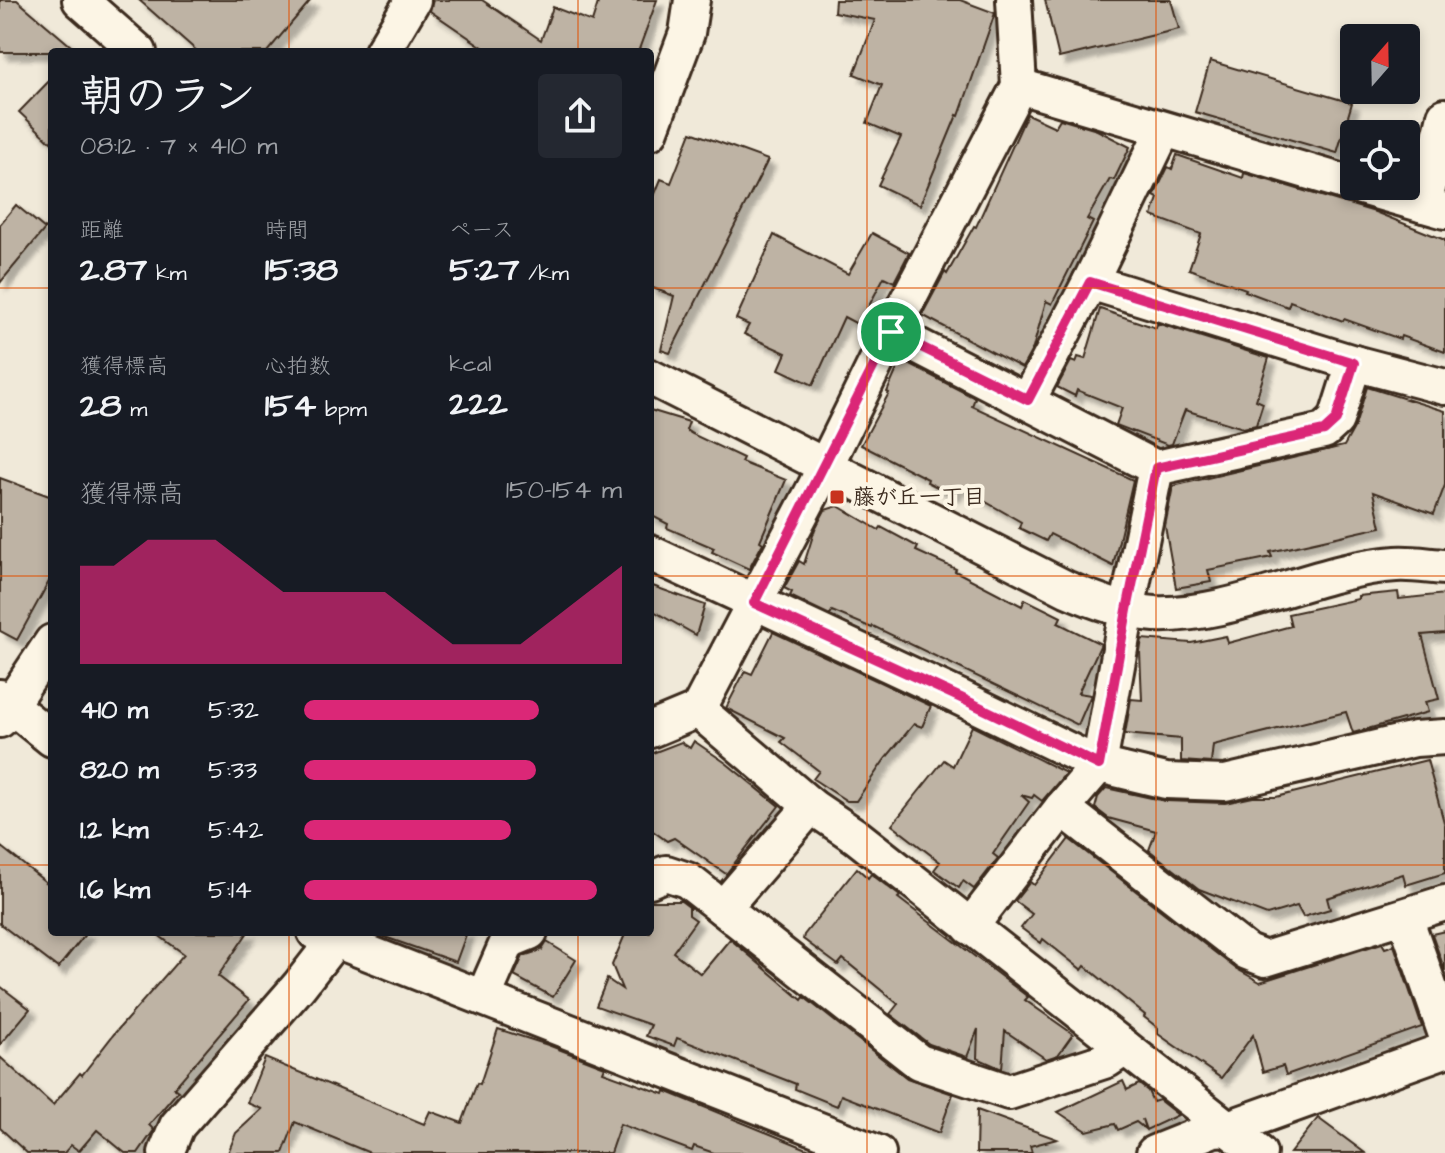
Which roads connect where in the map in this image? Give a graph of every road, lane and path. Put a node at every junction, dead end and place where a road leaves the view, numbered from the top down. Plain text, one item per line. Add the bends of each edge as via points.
1 (80, 0) edge
2 (413, 0) edge
3 (692, 0) edge
4 (1014, 0) edge
5 (134, 48) edge
6 (384, 48) edge
7 (1019, 86) junction
8 (1445, 116) edge
9 (654, 121) edge
10 (1163, 131) junction
11 (1340, 182) edge
12 (1405, 200) edge
13 (1434, 208) edge
14 (1090, 282) junction
15 (891, 332) junction
16 (1354, 363) junction
17 (654, 379) edge
18 (1445, 387) edge
19 (1028, 400) junction
20 (824, 467) junction
21 (1156, 468) junction
22 (654, 555) edge
23 (1445, 567) edge
24 (754, 603) junction
25 (1127, 610) junction
26 (48, 647) edge
27 (4, 707) edge
28 (698, 710) junction
29 (654, 728) edge
30 (48, 736) edge
31 (1445, 737) edge
32 (1099, 765) junction
33 (811, 806) junction
34 (1062, 808) junction
35 (654, 878) edge
36 (1445, 903) edge
37 (723, 908) junction
38 (1405, 917) junction
39 (970, 927) junction
40 (329, 936) edge
41 (333, 936) edge
42 (520, 936) edge
43 (484, 996) junction
44 (1445, 1032) edge
45 (1125, 1048) junction
46 (1445, 1050) edge
47 (1228, 1128) junction
48 (166, 1153) edge
49 (878, 1153) edge
50 (1154, 1153) edge
51 (1259, 1153) edge

1 - 5 street
2 - 6 street
3 - 9 street via 687,33
4 - 7 street
7 - 10 street
7 - 15 street
8 - 13 street
10 - 11 street
10 - 14 street
12 - 13 street
14 - 16 street
14 - 19 street
15 - 19 street
15 - 20 street
16 - 18 street
16 - 21 street via 1336,420 1324,431
17 - 20 street
19 - 21 street
20 - 24 street
20 - 25 street via 1067,589
21 - 25 street
22 - 24 street
23 - 25 street via 1396,564 1177,613
24 - 28 street
24 - 32 street
25 - 32 street
26 - 27 street
27 - 30 street
28 - 29 street
28 - 33 street
31 - 32 street via 1415,739 1225,783 1166,781
32 - 34 street
33 - 37 street
33 - 39 street
34 - 38 street via 1247,952 1265,959
34 - 39 street
35 - 37 street via 666,873 687,880
36 - 38 street
37 - 45 street via 919,1062 1009,1092 1107,1060
38 - 44 street
39 - 45 street
40 - 48 street via 299,986 177,1126
41 - 43 street
42 - 43 street via 508,941
43 - 49 street
45 - 47 street
46 - 47 street
47 - 50 street
47 - 51 street

